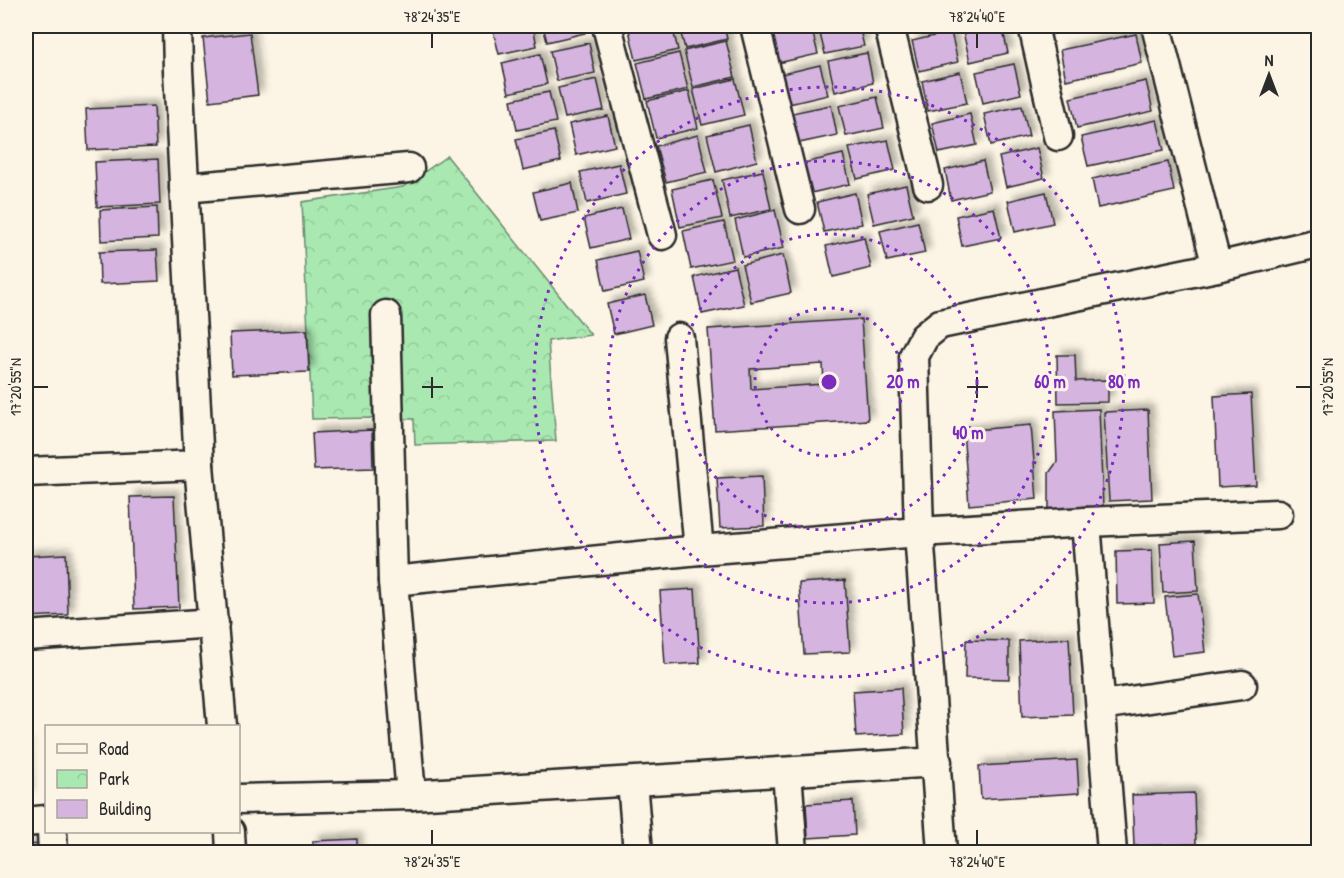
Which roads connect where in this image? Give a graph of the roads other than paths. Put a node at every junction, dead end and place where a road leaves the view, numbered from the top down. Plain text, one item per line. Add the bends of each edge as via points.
1 (177, 26) edge
2 (607, 26) edge
3 (755, 26) edge
4 (889, 26) edge
5 (1033, 26) edge
6 (1156, 26) edge
7 (1058, 136) dead end
8 (409, 168) dead end
9 (928, 185) dead end
10 (184, 188) junction
11 (800, 209) dead end
12 (662, 235) dead end
13 (1318, 243) edge
14 (1217, 267) junction
15 (386, 315) dead end
16 (679, 338) dead end
17 (199, 465) junction
18 (26, 472) edge
19 (1278, 514) dead end
20 (1086, 522) junction
21 (919, 532) junction
22 (699, 550) junction
23 (393, 581) junction
24 (214, 623) junction
25 (26, 636) edge
26 (1242, 685) dead end
27 (1101, 705) junction
28 (222, 725) edge
29 (937, 762) junction
30 (787, 772) junction
31 (632, 782) junction
32 (411, 795) junction
33 (240, 799) edge
34 (45, 820) edge
35 (26, 822) edge
36 (51, 833) edge
37 (230, 833) edge
38 (53, 852) edge
39 (231, 852) edge
40 (639, 852) edge
41 (793, 852) edge
42 (942, 852) edge
43 (1112, 852) edge

1 - 10 street
2 - 12 street
3 - 11 street
4 - 9 street
5 - 7 street
6 - 14 street
8 - 10 street
10 - 17 street
13 - 14 street
14 - 21 street via 940,324 924,337 914,356
15 - 23 street
16 - 22 street
17 - 18 street
17 - 24 street
19 - 20 street
20 - 21 street
20 - 27 street
21 - 22 street
21 - 29 street
22 - 23 street
23 - 32 street
24 - 25 street
24 - 28 street
26 - 27 street
27 - 43 street
29 - 30 street
29 - 42 street
30 - 31 street
30 - 41 street
31 - 32 street
31 - 40 street
32 - 33 street
34 - 35 street
36 - 38 street
37 - 39 street

